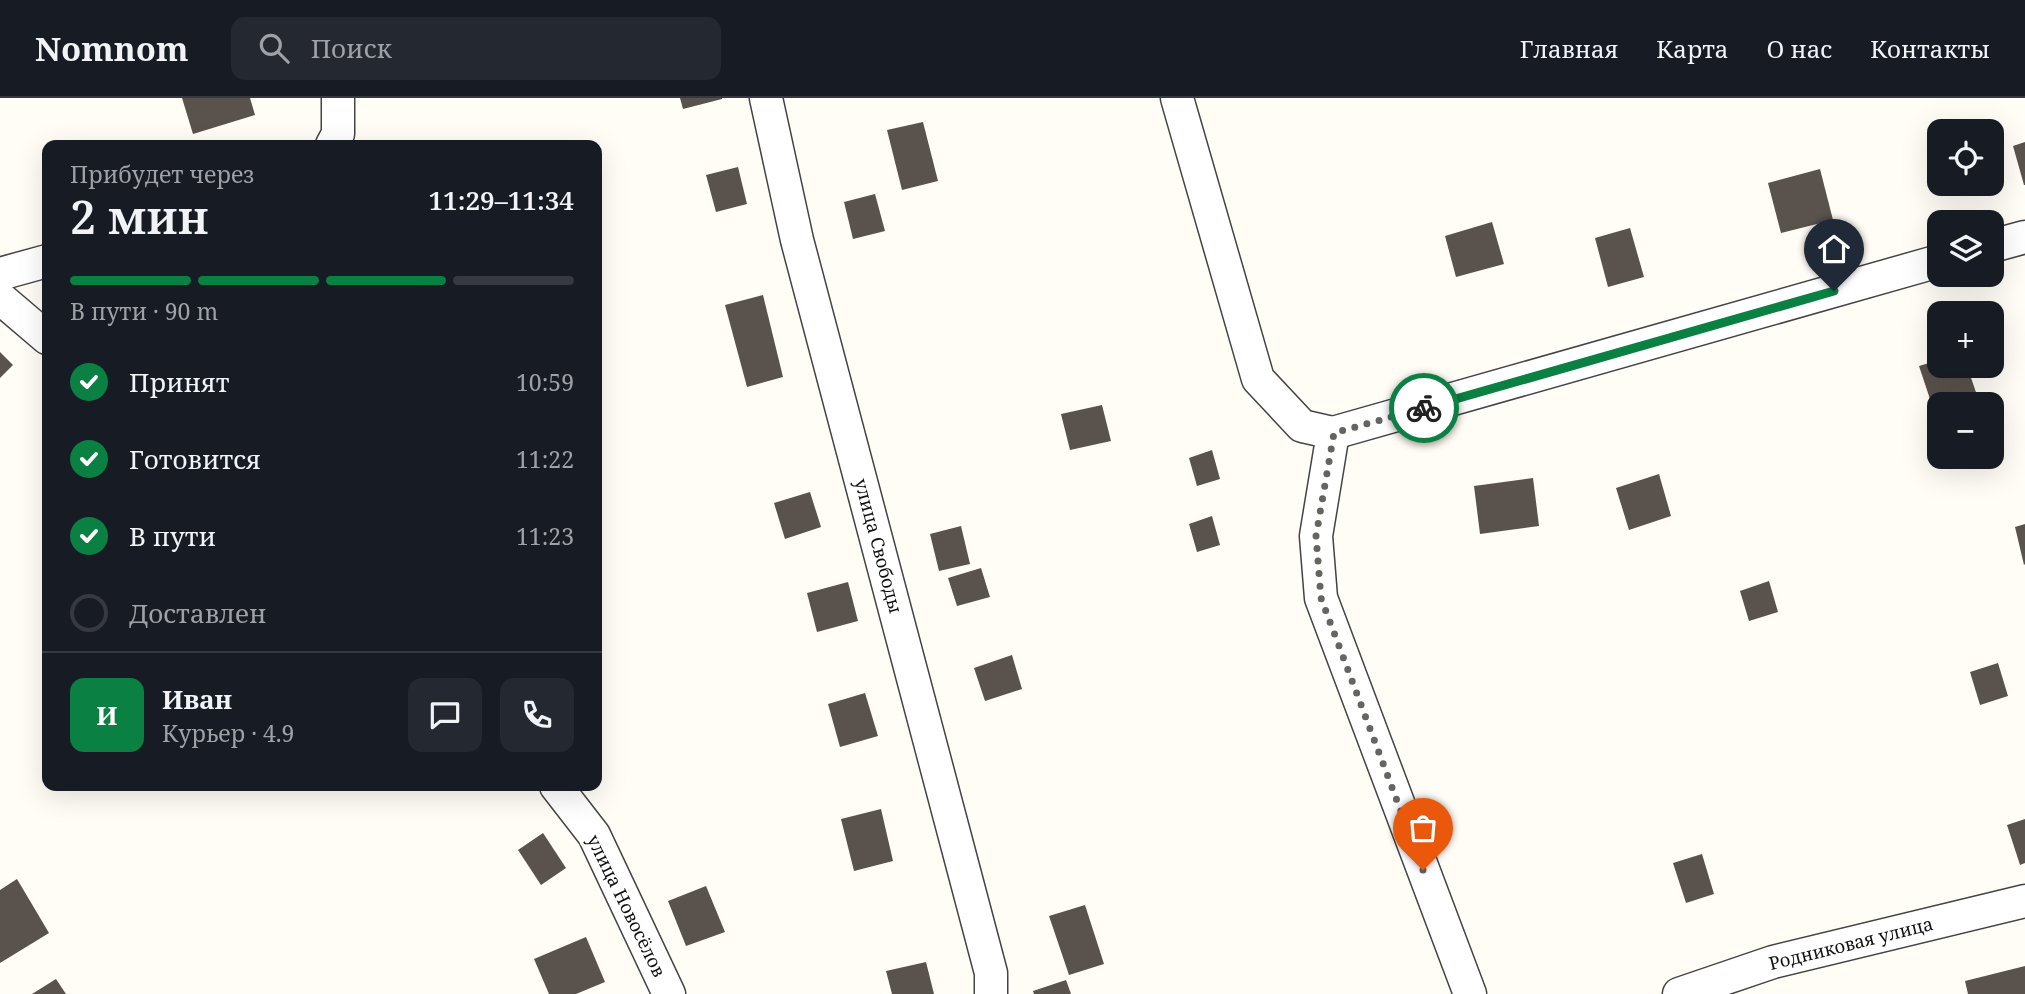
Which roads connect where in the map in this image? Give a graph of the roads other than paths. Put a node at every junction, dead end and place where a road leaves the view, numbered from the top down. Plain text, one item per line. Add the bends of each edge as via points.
1 (338, 98) edge
2 (766, 98) edge
3 (1177, 98) edge
4 (335, 140) edge
5 (2025, 237) edge
6 (2004, 243) edge
7 (42, 263) edge
8 (1927, 264) edge
9 (1, 277) edge
10 (42, 331) edge
11 (1334, 433) junction
12 (560, 791) edge
13 (2025, 901) edge
14 (669, 994) edge
15 (991, 994) edge
16 (1470, 994) edge
17 (1678, 994) edge

1 - 4 street
2 - 15 street, улица Свободы via 797,240 991,973
3 - 11 street via 1258,379 1302,426
5 - 6 street
7 - 9 street
8 - 11 street
9 - 10 street
11 - 16 street via 1316,536 1321,598
12 - 14 street, улица Новосёлов via 594,835
13 - 17 street, Родниковая улица via 1773,962

